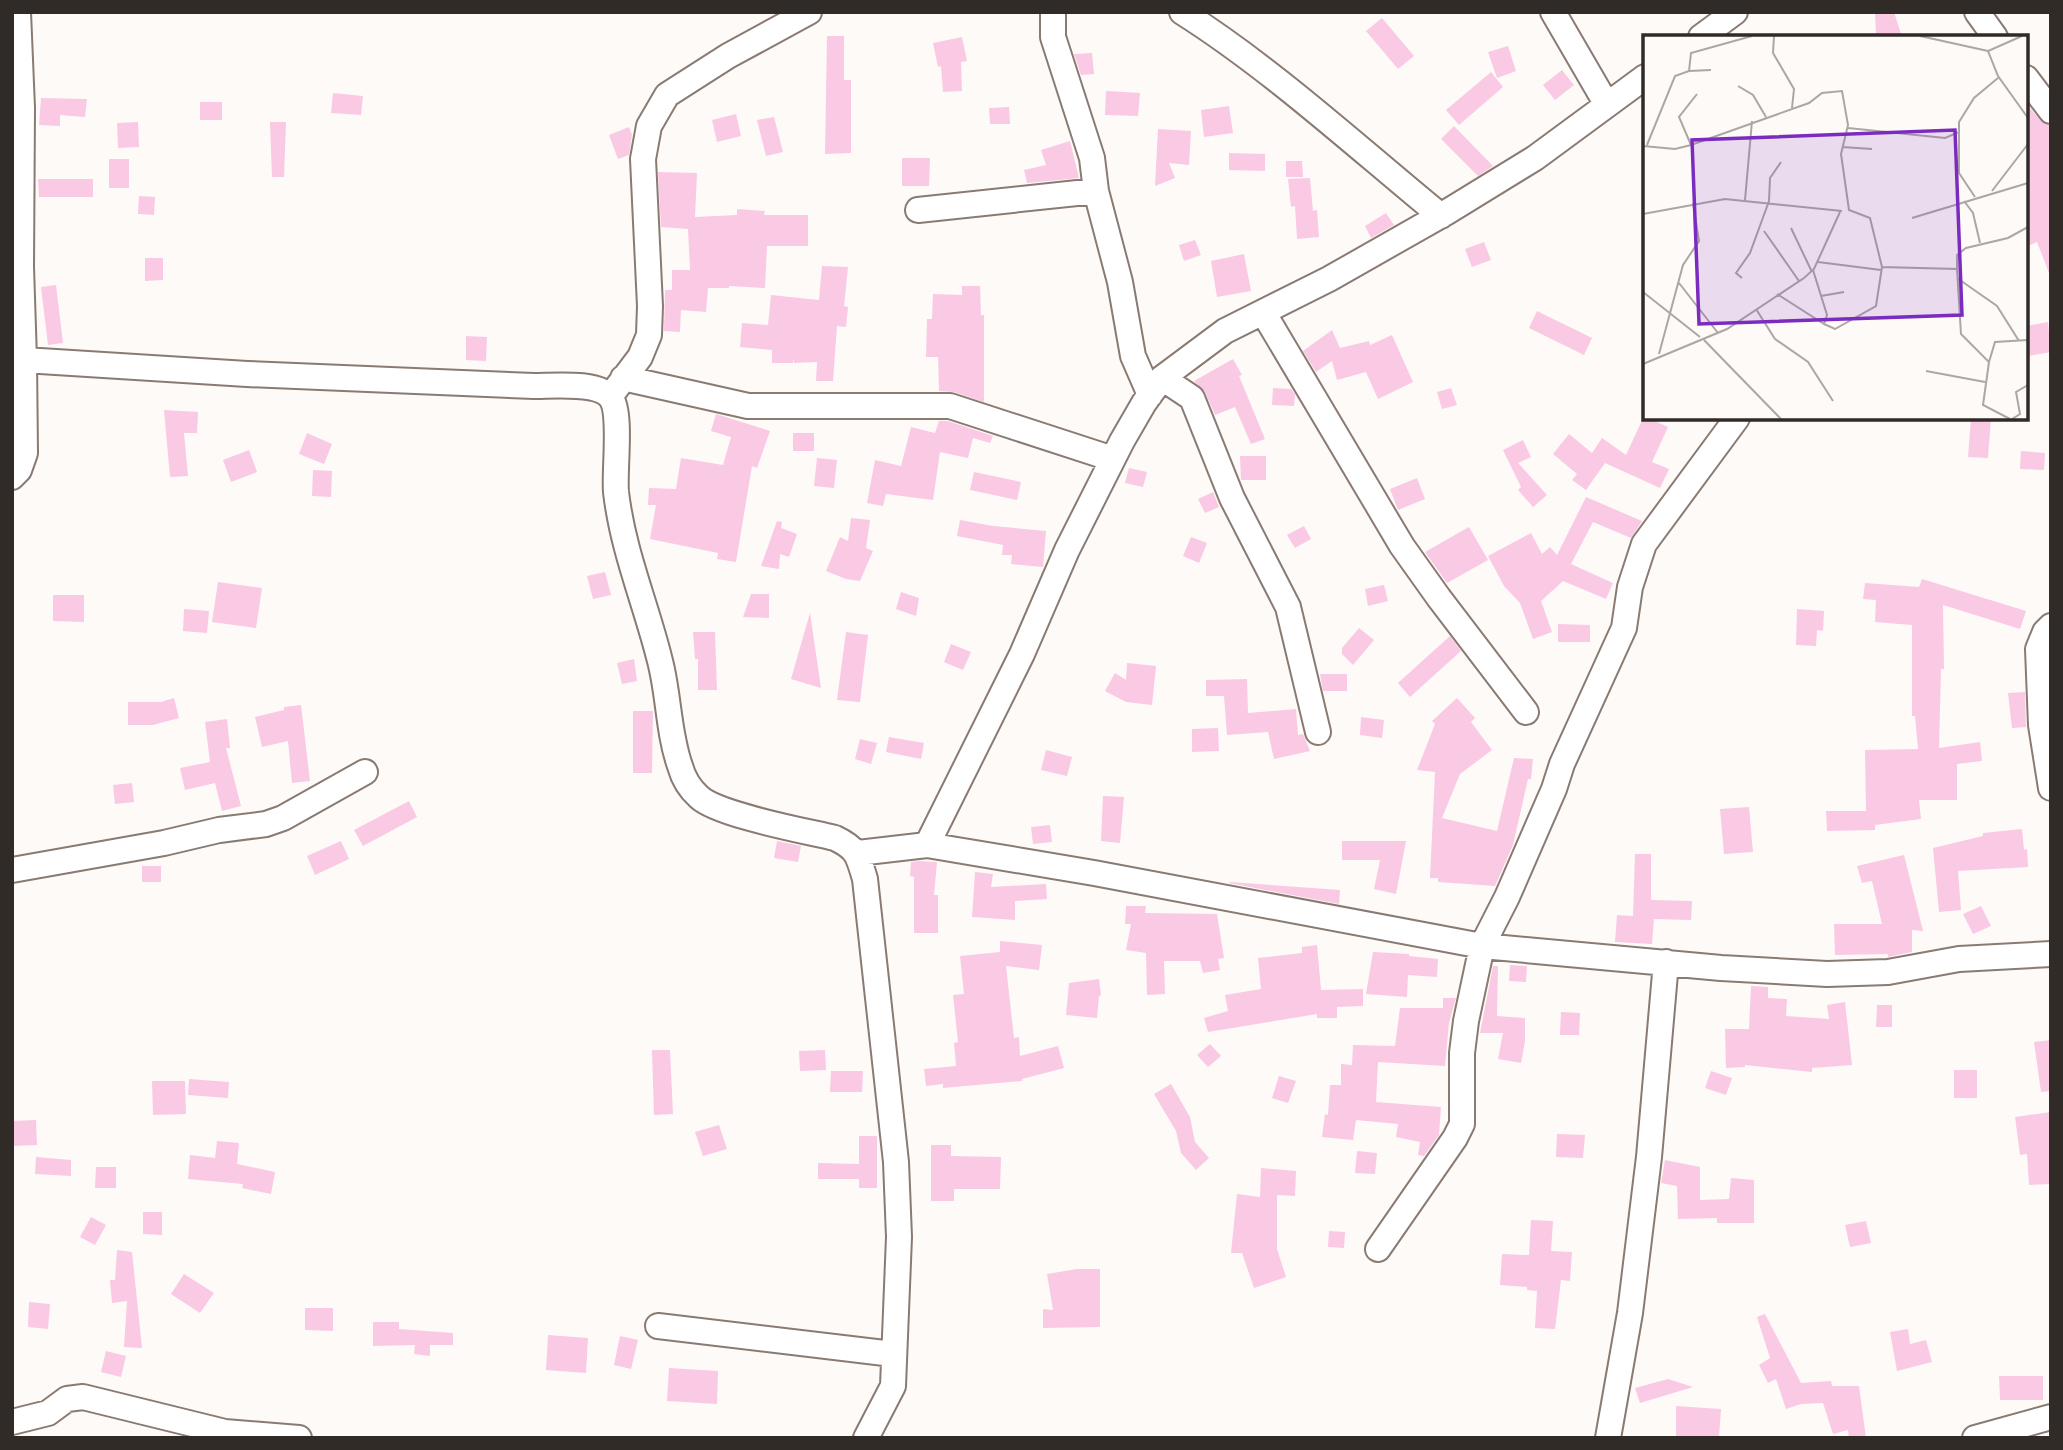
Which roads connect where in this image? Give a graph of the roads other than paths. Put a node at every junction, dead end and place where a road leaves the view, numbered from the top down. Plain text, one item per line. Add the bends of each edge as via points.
1 (18, 12) edge
2 (809, 12) edge
3 (1053, 12) edge
4 (1182, 12) edge
5 (1553, 12) edge
6 (1735, 12) edge
7 (1977, 12) edge
8 (1703, 35) edge
9 (1994, 35) edge
10 (1643, 78) edge
11 (2028, 81) edge
12 (1607, 105) junction
13 (2051, 111) edge
14 (1096, 191) junction
15 (918, 210) dead end
16 (1441, 216) junction
17 (17, 290) edge
18 (1263, 312) junction
19 (24, 360) junction
20 (1156, 386) junction
21 (616, 387) junction
22 (1736, 420) edge
23 (1113, 459) junction
24 (12, 477) edge
25 (2051, 626) edge
26 (1526, 712) dead end
27 (1318, 732) dead end
28 (365, 772) dead end
29 (2051, 788) edge
30 (927, 845) junction
31 (858, 853) junction
32 (12, 870) edge
33 (1482, 946) junction
34 (2051, 954) edge
35 (1666, 962) junction
36 (1378, 1249) dead end
37 (658, 1326) dead end
38 (893, 1354) junction
39 (2051, 1417) edge
40 (12, 1422) edge
41 (299, 1438) edge
42 (866, 1438) edge
43 (1608, 1438) edge
44 (1975, 1438) edge

1 - 17 street via 22,108
2 - 21 street via 728,55 667,95 649,126 643,159 649,335 640,357
3 - 14 street via 1053,37 1092,159
4 - 16 street via 1271,77
5 - 12 street
6 - 8 street
7 - 9 street
10 - 12 street
11 - 13 street
12 - 16 street via 1535,158
14 - 15 street
14 - 20 street via 1120,282 1133,356
16 - 18 street
17 - 19 street
18 - 20 street via 1225,331
18 - 26 street via 1402,546
19 - 21 street via 247,374
19 - 24 street via 24,453
20 - 23 street
20 - 27 street via 1192,398 1232,498 1288,607
21 - 23 street via 748,406 950,406
21 - 31 street via 616,489 623,539 661,663 680,766 691,788 720,808 835,838
22 - 33 street via 1644,544 1630,587 1625,628
23 - 30 street
25 - 29 street via 2038,649 2041,724
28 - 32 street via 266,824
30 - 31 street
30 - 33 street
31 - 38 street via 865,879 896,1162 900,1237
33 - 35 street
33 - 36 street via 1462,1053 1462,1124
34 - 35 street via 1827,974
35 - 43 street via 1630,1313
37 - 38 street
38 - 42 street via 893,1386
39 - 44 street
40 - 41 street via 83,1397 225,1432

